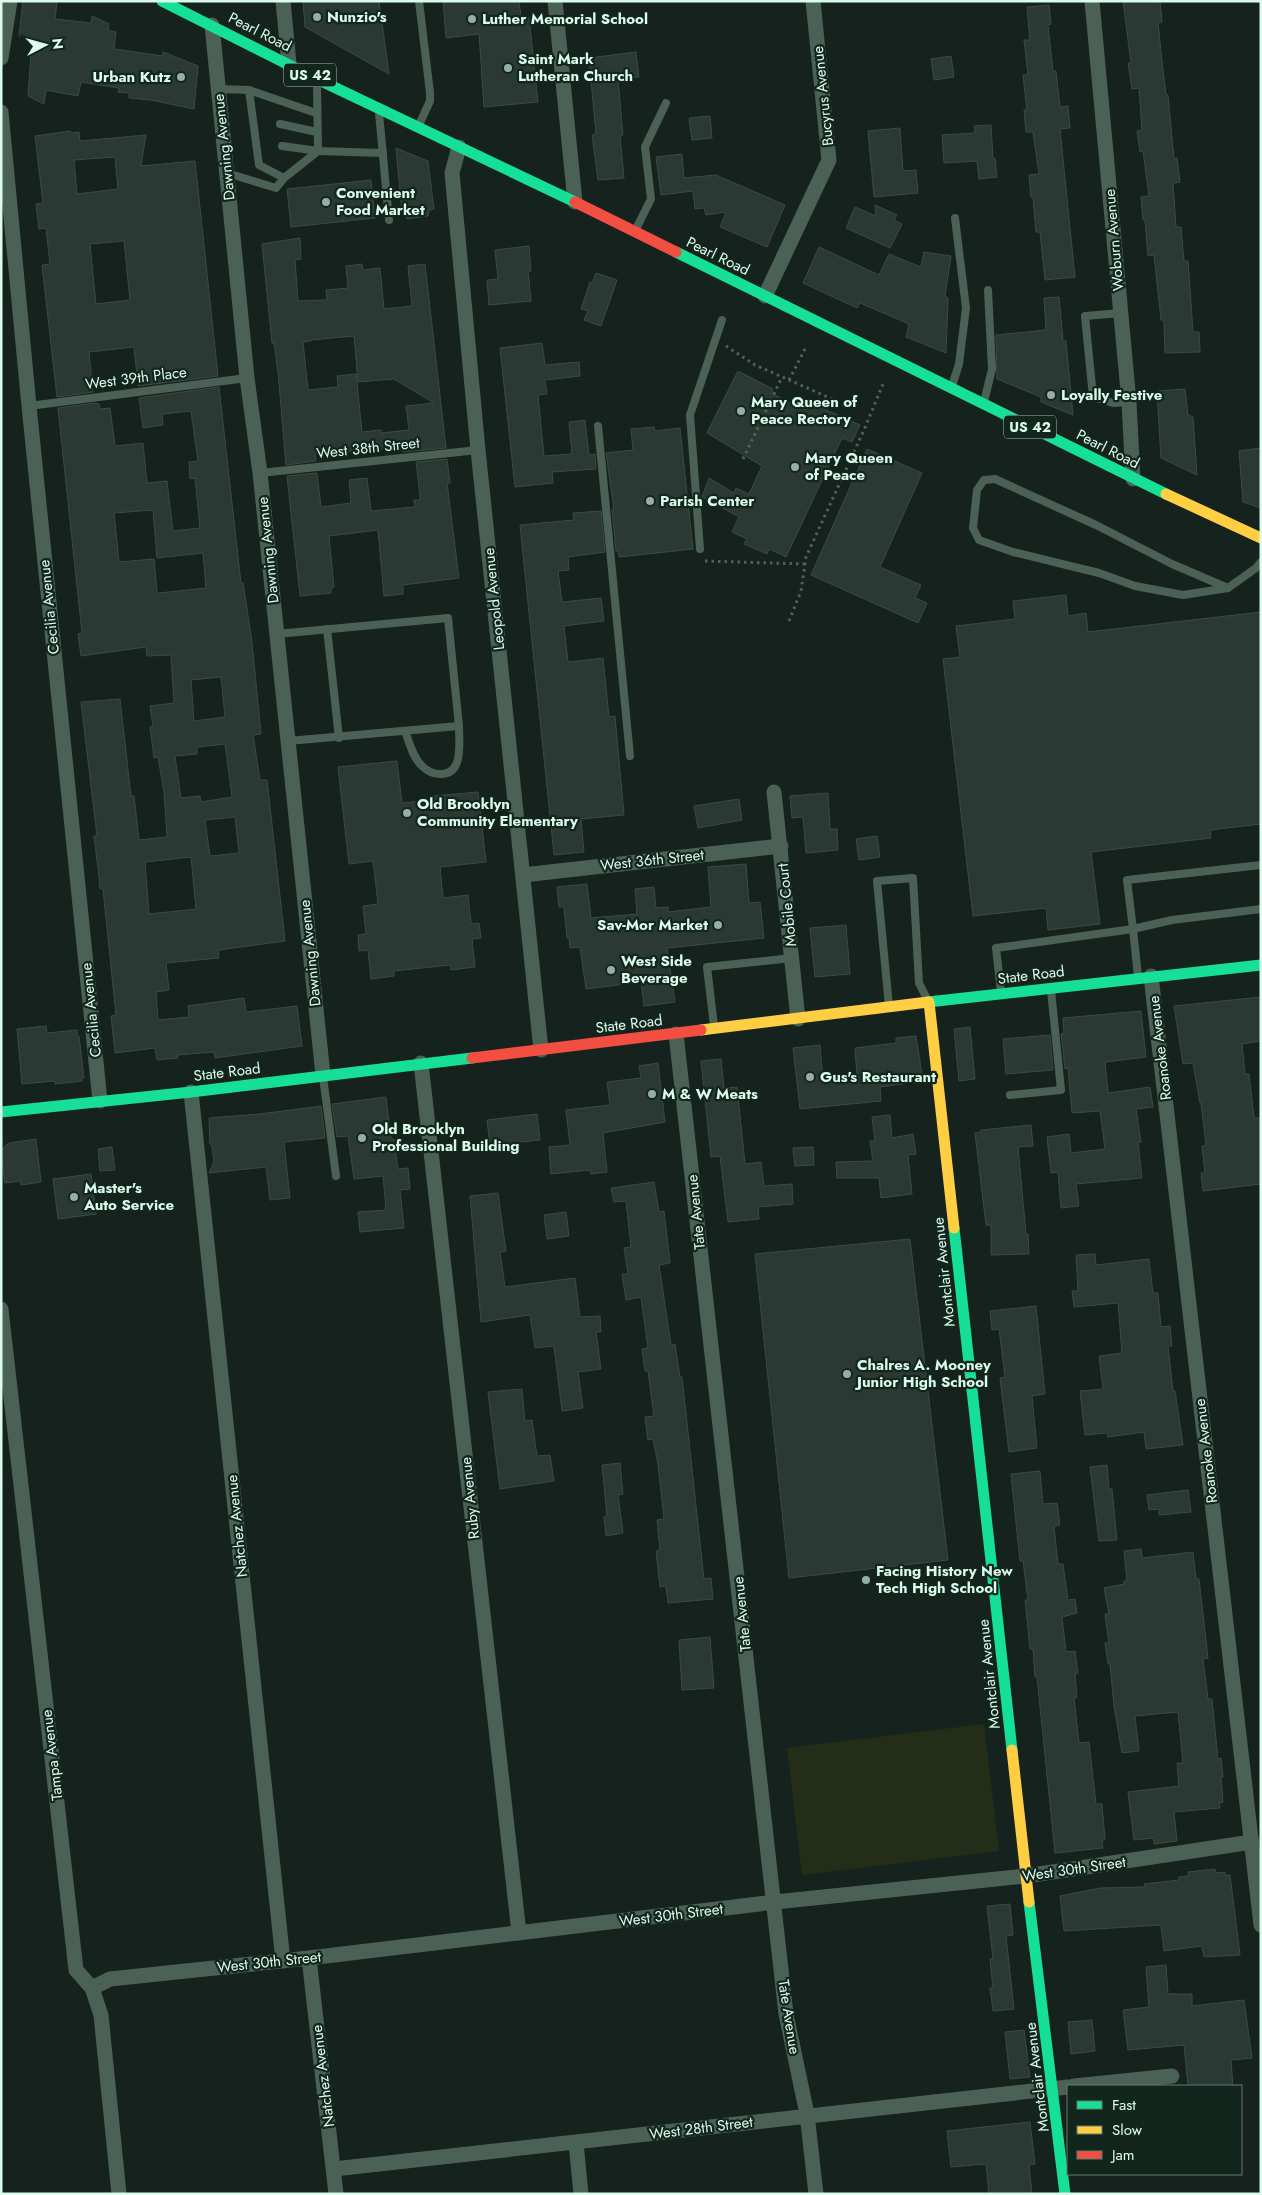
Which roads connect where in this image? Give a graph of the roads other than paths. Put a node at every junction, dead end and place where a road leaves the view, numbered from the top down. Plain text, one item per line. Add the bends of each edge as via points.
1 (10, 1) edge
2 (162, 1) edge
3 (283, 1) edge
4 (419, 1) edge
5 (555, 1) edge
6 (813, 1) edge
7 (1092, 1) edge
8 (212, 25) junction
9 (1, 58) edge
10 (290, 64) junction
11 (317, 79) junction
12 (218, 89) junction
13 (249, 90) junction
14 (666, 103) dead end
15 (379, 108) junction
16 (1, 112) edge
17 (316, 113) junction
18 (280, 124) dead end
19 (419, 126) junction
20 (317, 132) junction
21 (282, 146) dead end
22 (459, 148) junction
23 (318, 151) junction
24 (383, 153) junction
25 (227, 172) junction
26 (284, 178) junction
27 (575, 202) junction
28 (955, 218) dead end
29 (389, 220) dead end
30 (635, 231) junction
31 (988, 290) dead end
32 (765, 296) junction
33 (1121, 313) junction
34 (722, 320) dead end
35 (247, 378) junction
36 (952, 388) junction
37 (1129, 402) junction
38 (984, 404) junction
39 (29, 406) junction
40 (598, 426) dead end
41 (478, 450) junction
42 (260, 473) junction
43 (1133, 479) junction
44 (1261, 538) edge
45 (700, 549) dead end
46 (1261, 562) edge
47 (1228, 588) junction
48 (327, 629) junction
49 (277, 634) junction
50 (459, 726) junction
51 (405, 731) junction
52 (339, 738) junction
53 (288, 741) junction
54 (630, 756) dead end
55 (774, 792) dead end
56 (781, 846) junction
57 (1261, 865) edge
58 (523, 875) junction
59 (1261, 909) edge
60 (1132, 929) junction
61 (792, 958) junction
62 (1261, 965) edge
63 (1145, 977) junction
64 (1051, 988) junction
65 (1001, 994) junction
66 (929, 1002) junction
67 (889, 1007) junction
68 (798, 1018) junction
69 (714, 1029) junction
70 (676, 1034) junction
71 (541, 1050) junction
72 (422, 1063) junction
73 (323, 1075) junction
74 (191, 1092) junction
75 (1010, 1095) dead end
76 (100, 1101) junction
77 (1, 1112) edge
78 (336, 1176) dead end
79 (1, 1310) edge
80 (1252, 1842) junction
81 (1026, 1876) junction
82 (775, 1902) junction
83 (1261, 1925) edge
84 (519, 1933) junction
85 (309, 1958) junction
86 (283, 1960) junction
87 (92, 1988) junction
88 (1172, 2076) dead end
89 (1084, 2085) edge
90 (1061, 2088) edge
91 (807, 2114) junction
92 (576, 2144) junction
93 (334, 2169) junction
94 (119, 2194) edge
95 (336, 2194) edge
96 (581, 2194) edge
97 (816, 2194) edge
98 (1066, 2194) edge

1 - 9 street
2 - 8 main road, Pearl Road / US 42
3 - 10 street
4 - 19 lane via 430,101
5 - 27 street
6 - 32 street, Bucyrus Avenue via 829,160
7 - 33 street, Woburn Avenue
8 - 10 main road, Pearl Road / US 42
8 - 12 street, Dawning Avenue
10 - 11 main road, Pearl Road / US 42
11 - 15 main road, Pearl Road / US 42
11 - 17 lane
12 - 13 lane
12 - 25 street, Dawning Avenue
13 - 17 lane
13 - 26 lane via 257,120 259,164
14 - 30 lane via 645,146 652,199
15 - 19 main road, Pearl Road / US 42
15 - 24 lane
16 - 39 street, Cecilia Avenue
17 - 20 lane
18 - 20 lane
19 - 22 main road, Pearl Road / US 42
20 - 23 lane
21 - 23 lane
22 - 27 main road, Pearl Road / US 42
22 - 41 street, Leopold Avenue via 452,173
23 - 24 lane
23 - 26 lane
24 - 29 lane
25 - 26 lane via 276,188
25 - 35 street, Dawning Avenue
27 - 30 main road, Pearl Road / US 42
28 - 36 lane via 966,308 959,364
30 - 32 main road, Pearl Road / US 42
31 - 38 lane via 992,369
32 - 36 main road, Pearl Road / US 42
33 - 37 street, Woburn Avenue
33 - 37 lane via 1084,316 1093,397 1113,403
34 - 45 lane via 690,415
35 - 39 lane, West 39th Place
35 - 42 street, Dawning Avenue
36 - 38 main road, Pearl Road / US 42
37 - 43 street, Woburn Avenue
38 - 43 main road, Pearl Road / US 42
39 - 76 street, Cecilia Avenue
40 - 54 lane
41 - 42 lane, West 38th Street
41 - 58 street, Leopold Avenue
42 - 49 street, Dawning Avenue
43 - 44 main road, Pearl Road / US 42
46 - 47 lane
47 - 47 lane via 1183,595 1135,586 979,540 973,528 977,490 984,480 995,479
48 - 49 lane
48 - 50 lane via 448,618
48 - 52 lane
49 - 53 street, Dawning Avenue
50 - 51 lane
50 - 51 lane via 459,761 451,772 441,774 421,766
51 - 52 lane
52 - 53 lane
53 - 73 street, Dawning Avenue
55 - 56 street, Mobile Court
56 - 58 street, West 36th Street
56 - 61 street, Mobile Court
57 - 60 lane via 1127,880
58 - 71 street, Leopold Avenue
59 - 60 lane via 1172,920
60 - 63 lane
60 - 65 lane via 996,948
61 - 68 street, Mobile Court
61 - 69 lane via 707,967
62 - 63 main road, State Road
63 - 64 main road, State Road
63 - 80 street, Roanoke Avenue
64 - 65 main road, State Road
64 - 75 lane via 1061,1090
65 - 66 main road, State Road
66 - 67 main road, State Road
66 - 67 lane via 919,983 913,878 877,881
66 - 81 main road, Montclair Avenue
67 - 68 main road, State Road
68 - 69 main road, State Road
69 - 70 main road, State Road
70 - 71 main road, State Road
70 - 82 street, Tate Avenue
71 - 72 main road, State Road
72 - 73 main road, State Road
72 - 84 street, Ruby Avenue
73 - 74 main road, State Road
73 - 78 lane
74 - 76 main road, State Road
74 - 86 street, Natchez Avenue
76 - 77 main road, State Road
79 - 87 street, Tampa Avenue via 76,1970
80 - 81 street, West 30th Street
80 - 83 street, Roanoke Avenue
81 - 82 street, West 30th Street
81 - 90 main road, Montclair Avenue
82 - 84 street, West 30th Street
82 - 91 street, Tate Avenue via 786,2014
84 - 85 street, West 30th Street
85 - 86 street, West 30th Street
85 - 93 street, Natchez Avenue
86 - 87 street, West 30th Street via 110,1979
87 - 94 street, Tampa Avenue via 101,2015
88 - 89 street
90 - 91 street, West 28th Street
90 - 98 main road, Montclair Avenue
91 - 92 street, West 28th Street
91 - 97 street, Tate Avenue
92 - 93 street, West 28th Street
92 - 96 street
93 - 95 street, Natchez Avenue

